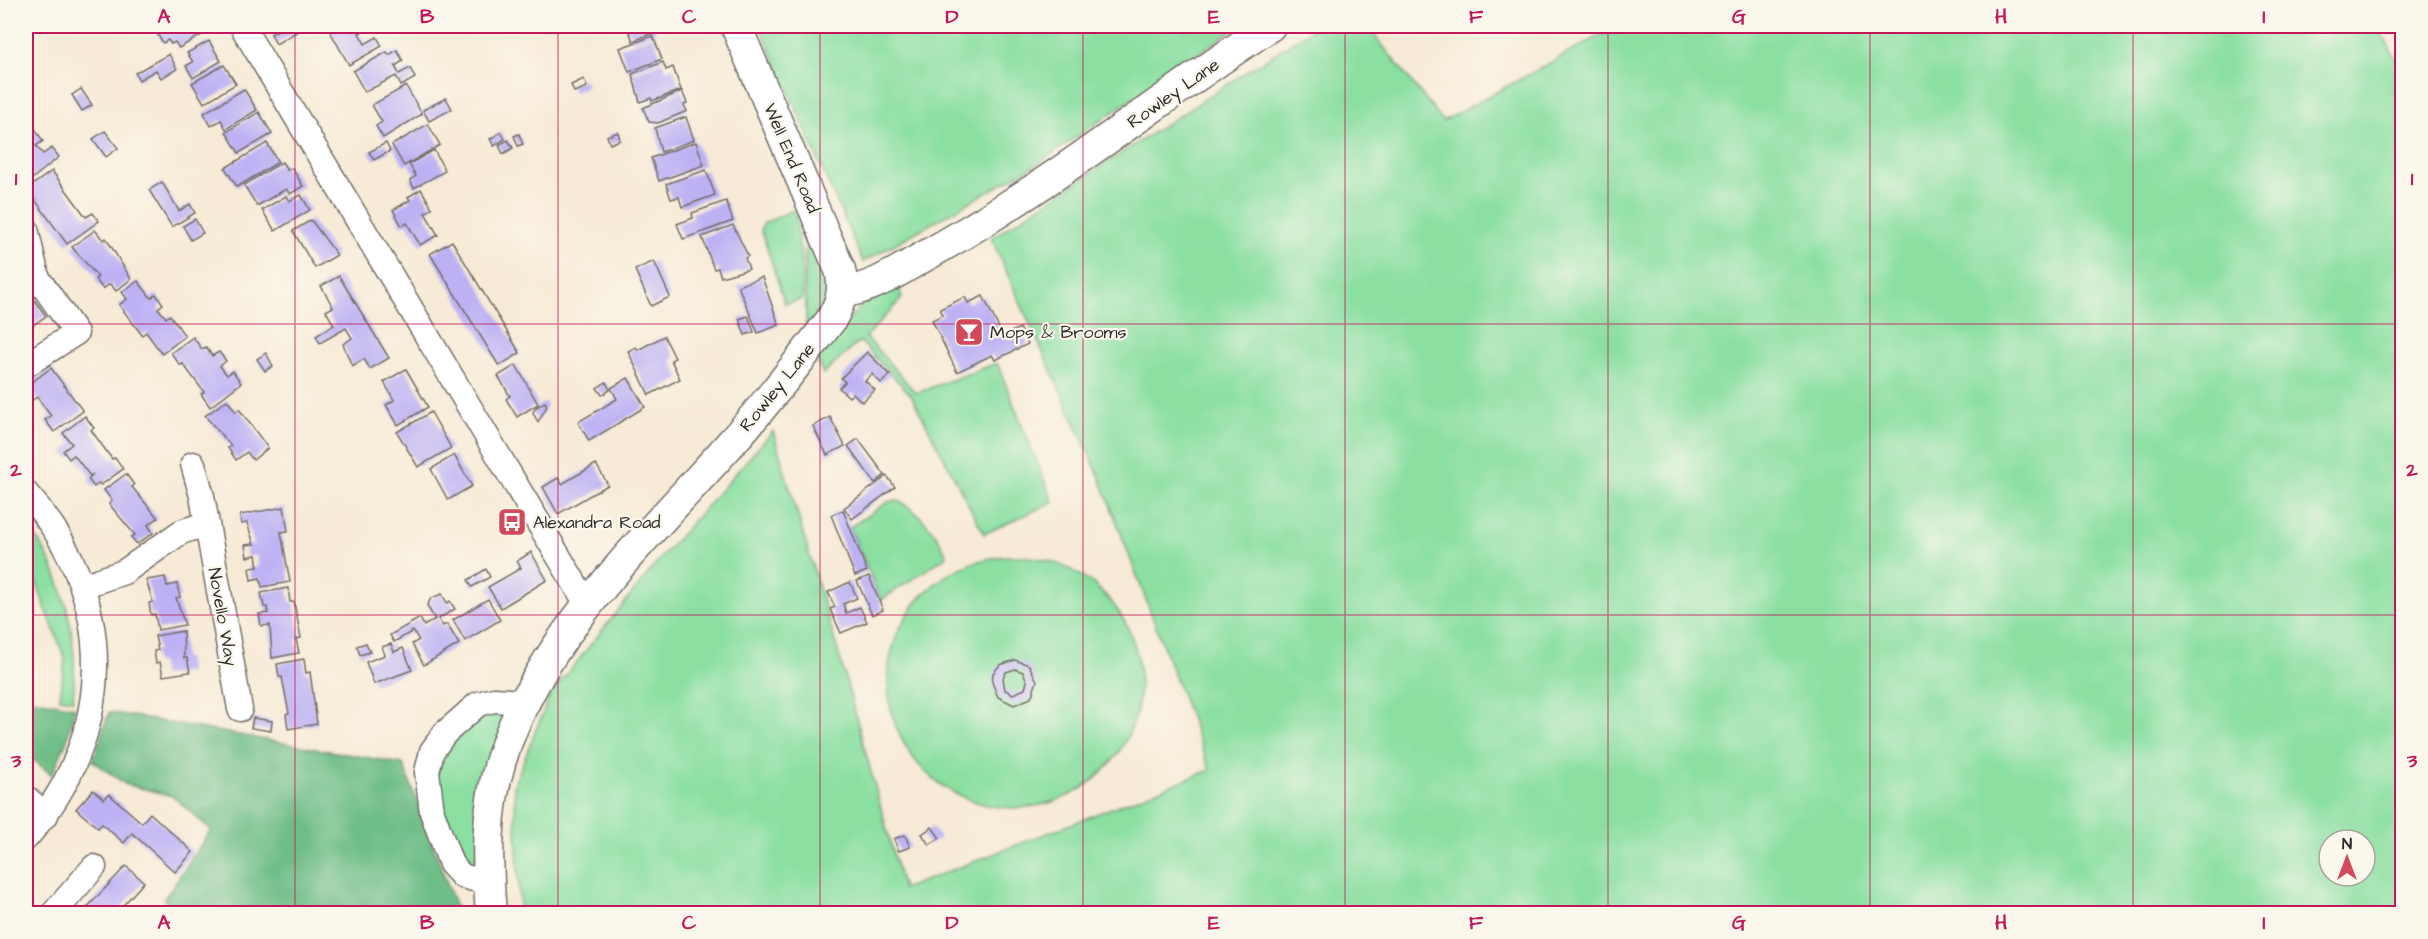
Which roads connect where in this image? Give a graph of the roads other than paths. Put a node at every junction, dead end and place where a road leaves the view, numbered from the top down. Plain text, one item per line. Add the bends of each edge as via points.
1 (242, 26) edge
2 (736, 26) edge
3 (1270, 26) edge
4 (26, 229) edge
5 (844, 292) junction
6 (26, 365) edge
7 (194, 464) dead end
8 (26, 493) edge
9 (206, 524) junction
10 (82, 586) junction
11 (587, 604) junction
12 (524, 702) junction
13 (240, 709) dead end
14 (26, 798) edge
15 (46, 815) junction
16 (26, 838) edge
17 (94, 867) dead end
18 (489, 883) junction
19 (53, 914) edge
20 (491, 914) edge

1 - 11 street
2 - 5 street, Well End Road via 840,270
3 - 5 street, Rowley Lane via 1182,84 1056,176 902,269 859,290
4 - 6 street via 37,277 76,333
5 - 11 street, Rowley Lane via 831,320 734,441
7 - 9 street, Novello Way
8 - 10 street via 59,535
9 - 10 street via 182,532 124,572
9 - 13 street, Novello Way
10 - 15 street via 94,641 92,707 74,769
11 - 12 street, Rowley Lane
12 - 18 street, Rowley Lane via 501,760 491,805
12 - 18 street via 494,700 478,704 445,733 432,751 427,772 432,812 451,864 462,876
14 - 15 street
15 - 16 street
17 - 19 street
18 - 20 street, Rowley Lane

